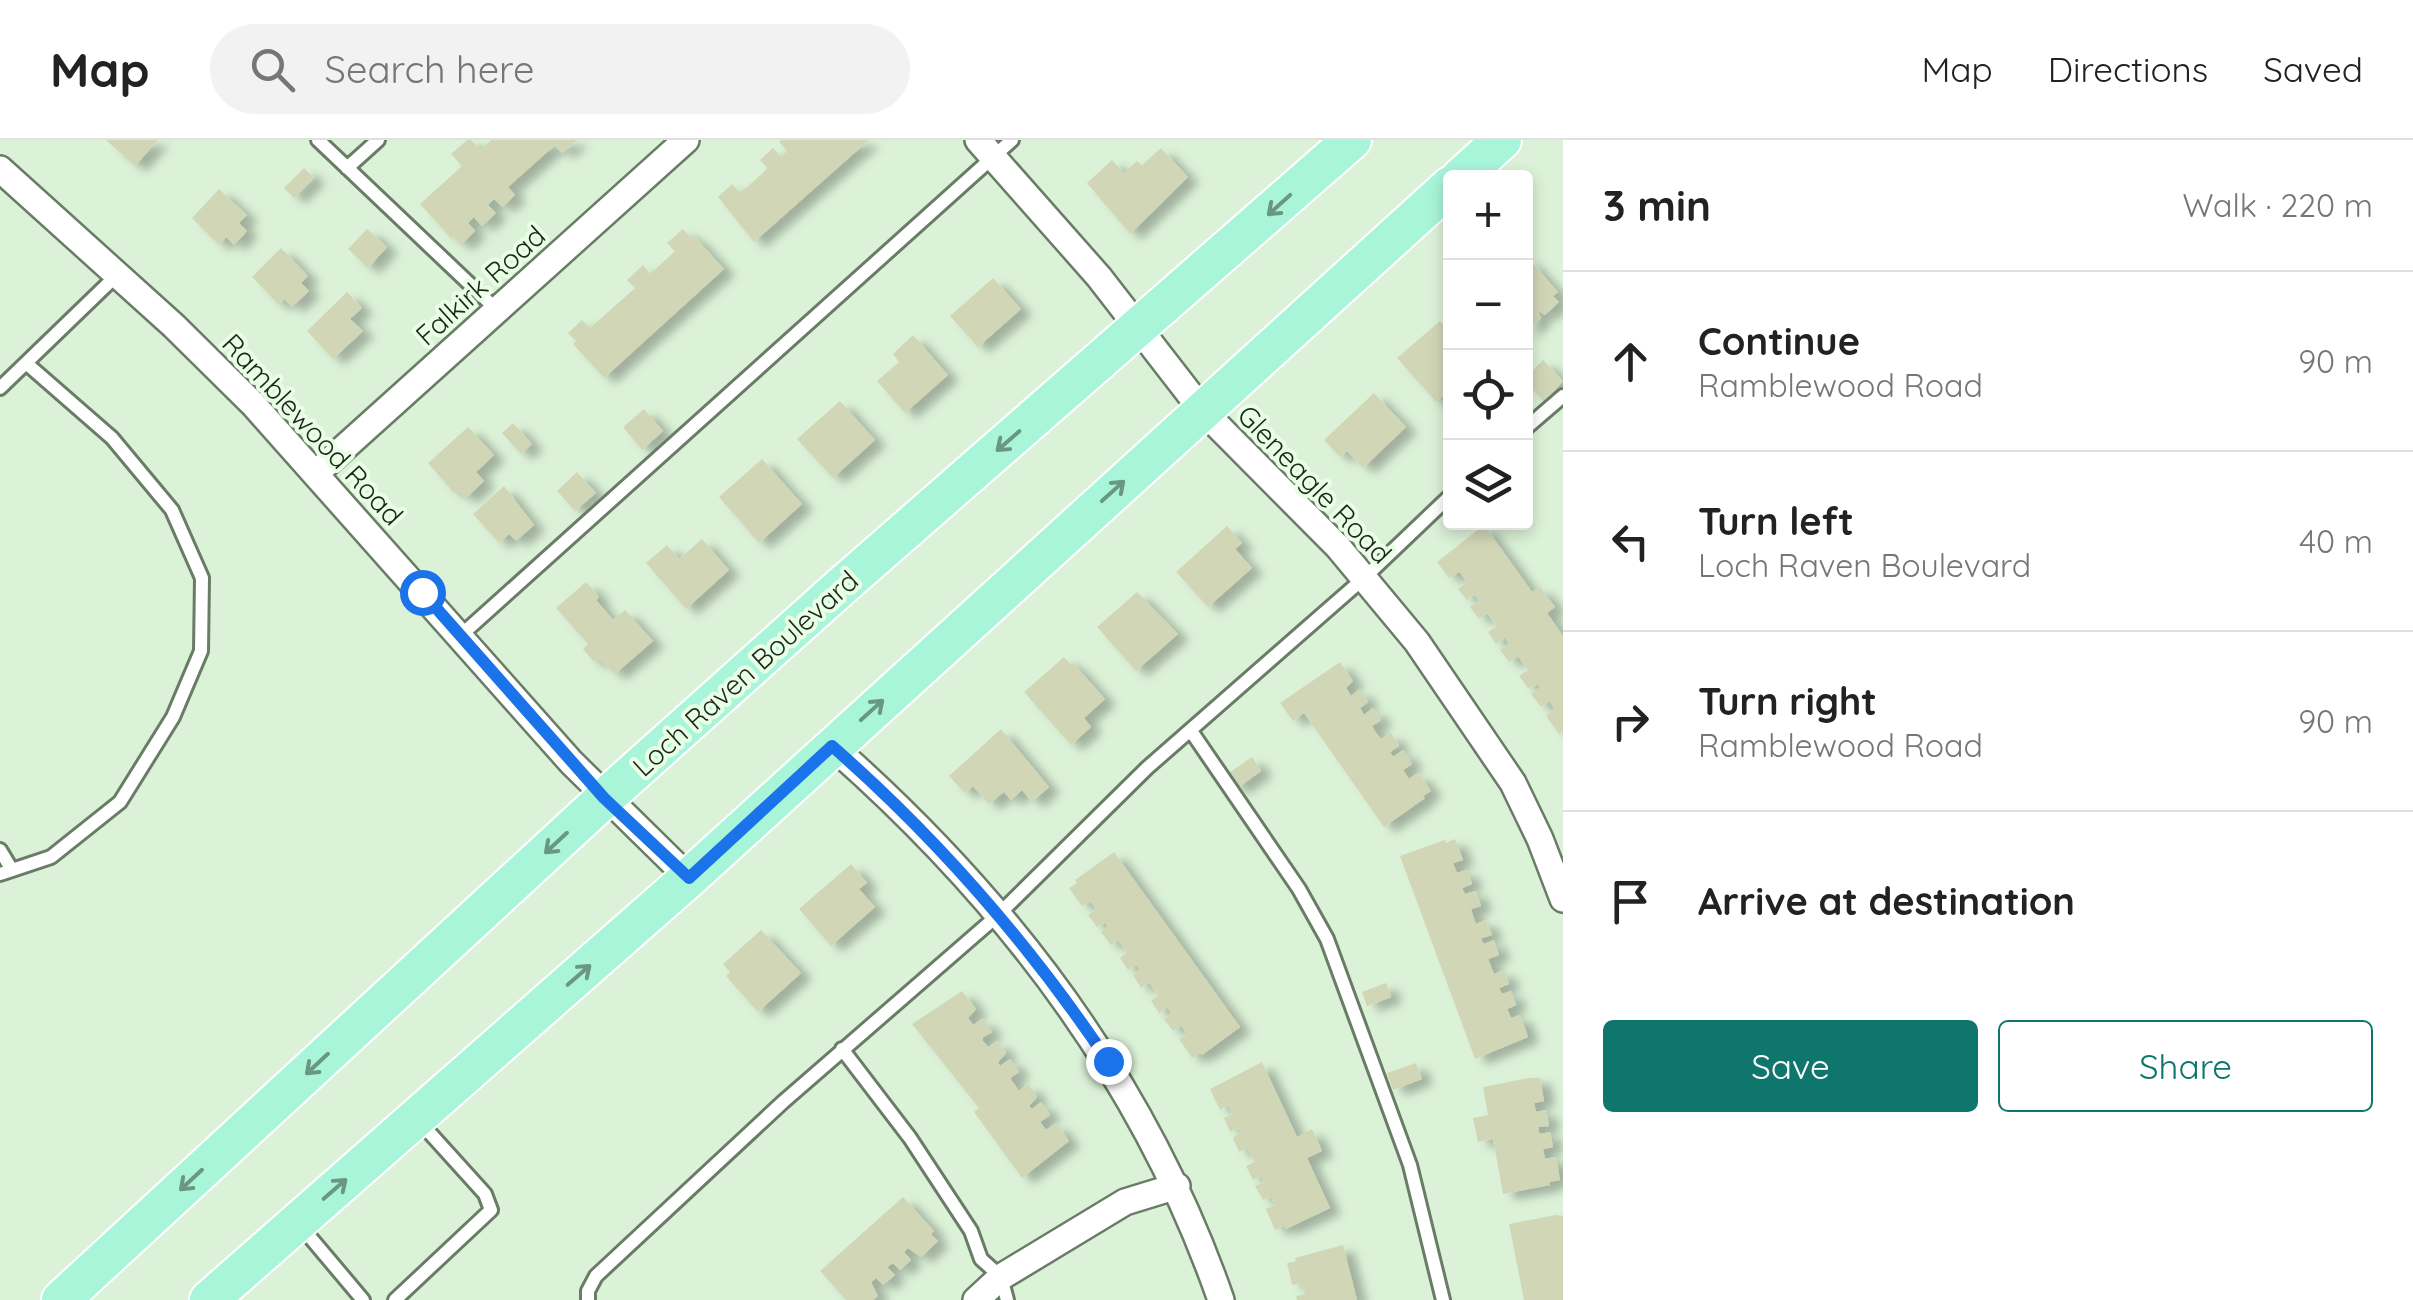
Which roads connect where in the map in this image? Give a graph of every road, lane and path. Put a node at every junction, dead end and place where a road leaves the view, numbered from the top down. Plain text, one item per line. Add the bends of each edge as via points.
1 (318, 140) edge
2 (378, 140) edge
3 (686, 140) edge
4 (1352, 140) edge
5 (1502, 140) edge
6 (994, 146) edge
7 (348, 168) junction
8 (0, 169) edge
9 (1469, 170) edge
10 (1443, 192) edge
11 (118, 274) junction
12 (497, 310) junction
13 (1140, 328) junction
14 (26, 363) junction
15 (0, 388) edge
16 (1563, 396) edge
17 (1202, 410) junction
18 (1533, 422) edge
19 (315, 474) junction
20 (1443, 503) edge
21 (1364, 578) junction
22 (459, 637) junction
23 (1191, 731) junction
24 (832, 746) junction
25 (604, 798) junction
26 (0, 850) edge
27 (6, 872) edge
28 (689, 878) junction
29 (1563, 899) edge
30 (997, 916) junction
31 (842, 1049) junction
32 (416, 1118) junction
33 (1177, 1186) junction
34 (298, 1222) junction
35 (1004, 1289) edge
36 (62, 1300) edge
37 (210, 1300) edge
38 (363, 1300) edge
39 (394, 1300) edge
40 (588, 1300) edge
41 (976, 1300) edge
42 (1221, 1300) edge
43 (1442, 1300) edge

1 - 7 lane
2 - 7 lane
3 - 12 street, Falkirk Road
4 -> 13 main road, Loch Raven Boulevard
5 - 9 main road
6 - 13 street, Gleneagle Road
6 - 22 lane
7 - 12 lane
8 - 11 street, Ramblewood Road
10 - 17 main road
11 - 14 lane
11 - 19 street, Ramblewood Road via 254,404
12 - 19 street, Falkirk Road
13 - 17 street, Gleneagle Road
13 -> 25 main road, Loch Raven Boulevard
14 - 15 lane
14 - 27 lane via 112,438 172,510 202,578 202,651 174,716 120,802 52,857
16 - 18 lane
17 - 21 street, Gleneagle Road
24 -> 17 main road
19 - 22 street, Ramblewood Road
20 - 21 lane
21 - 23 lane
21 - 29 street, Gleneagle Road via 1426,654 1513,783
22 - 25 street, Ramblewood Road
23 - 30 lane
23 - 43 lane via 1327,938 1410,1165
24 - 28 main road
24 - 30 street via 923,831
25 - 28 street, Ramblewood Road
25 -> 36 main road, Loch Raven Boulevard
26 - 27 lane
32 -> 28 main road
30 - 31 lane
30 - 33 street via 1092,1038
31 - 35 lane via 910,1138
31 - 40 lane via 596,1276
34 -> 32 main road
32 - 39 lane via 485,1194 491,1210
33 - 35 street via 1125,1202
33 - 42 street
34 - 37 main road
34 - 38 lane
35 - 41 street

